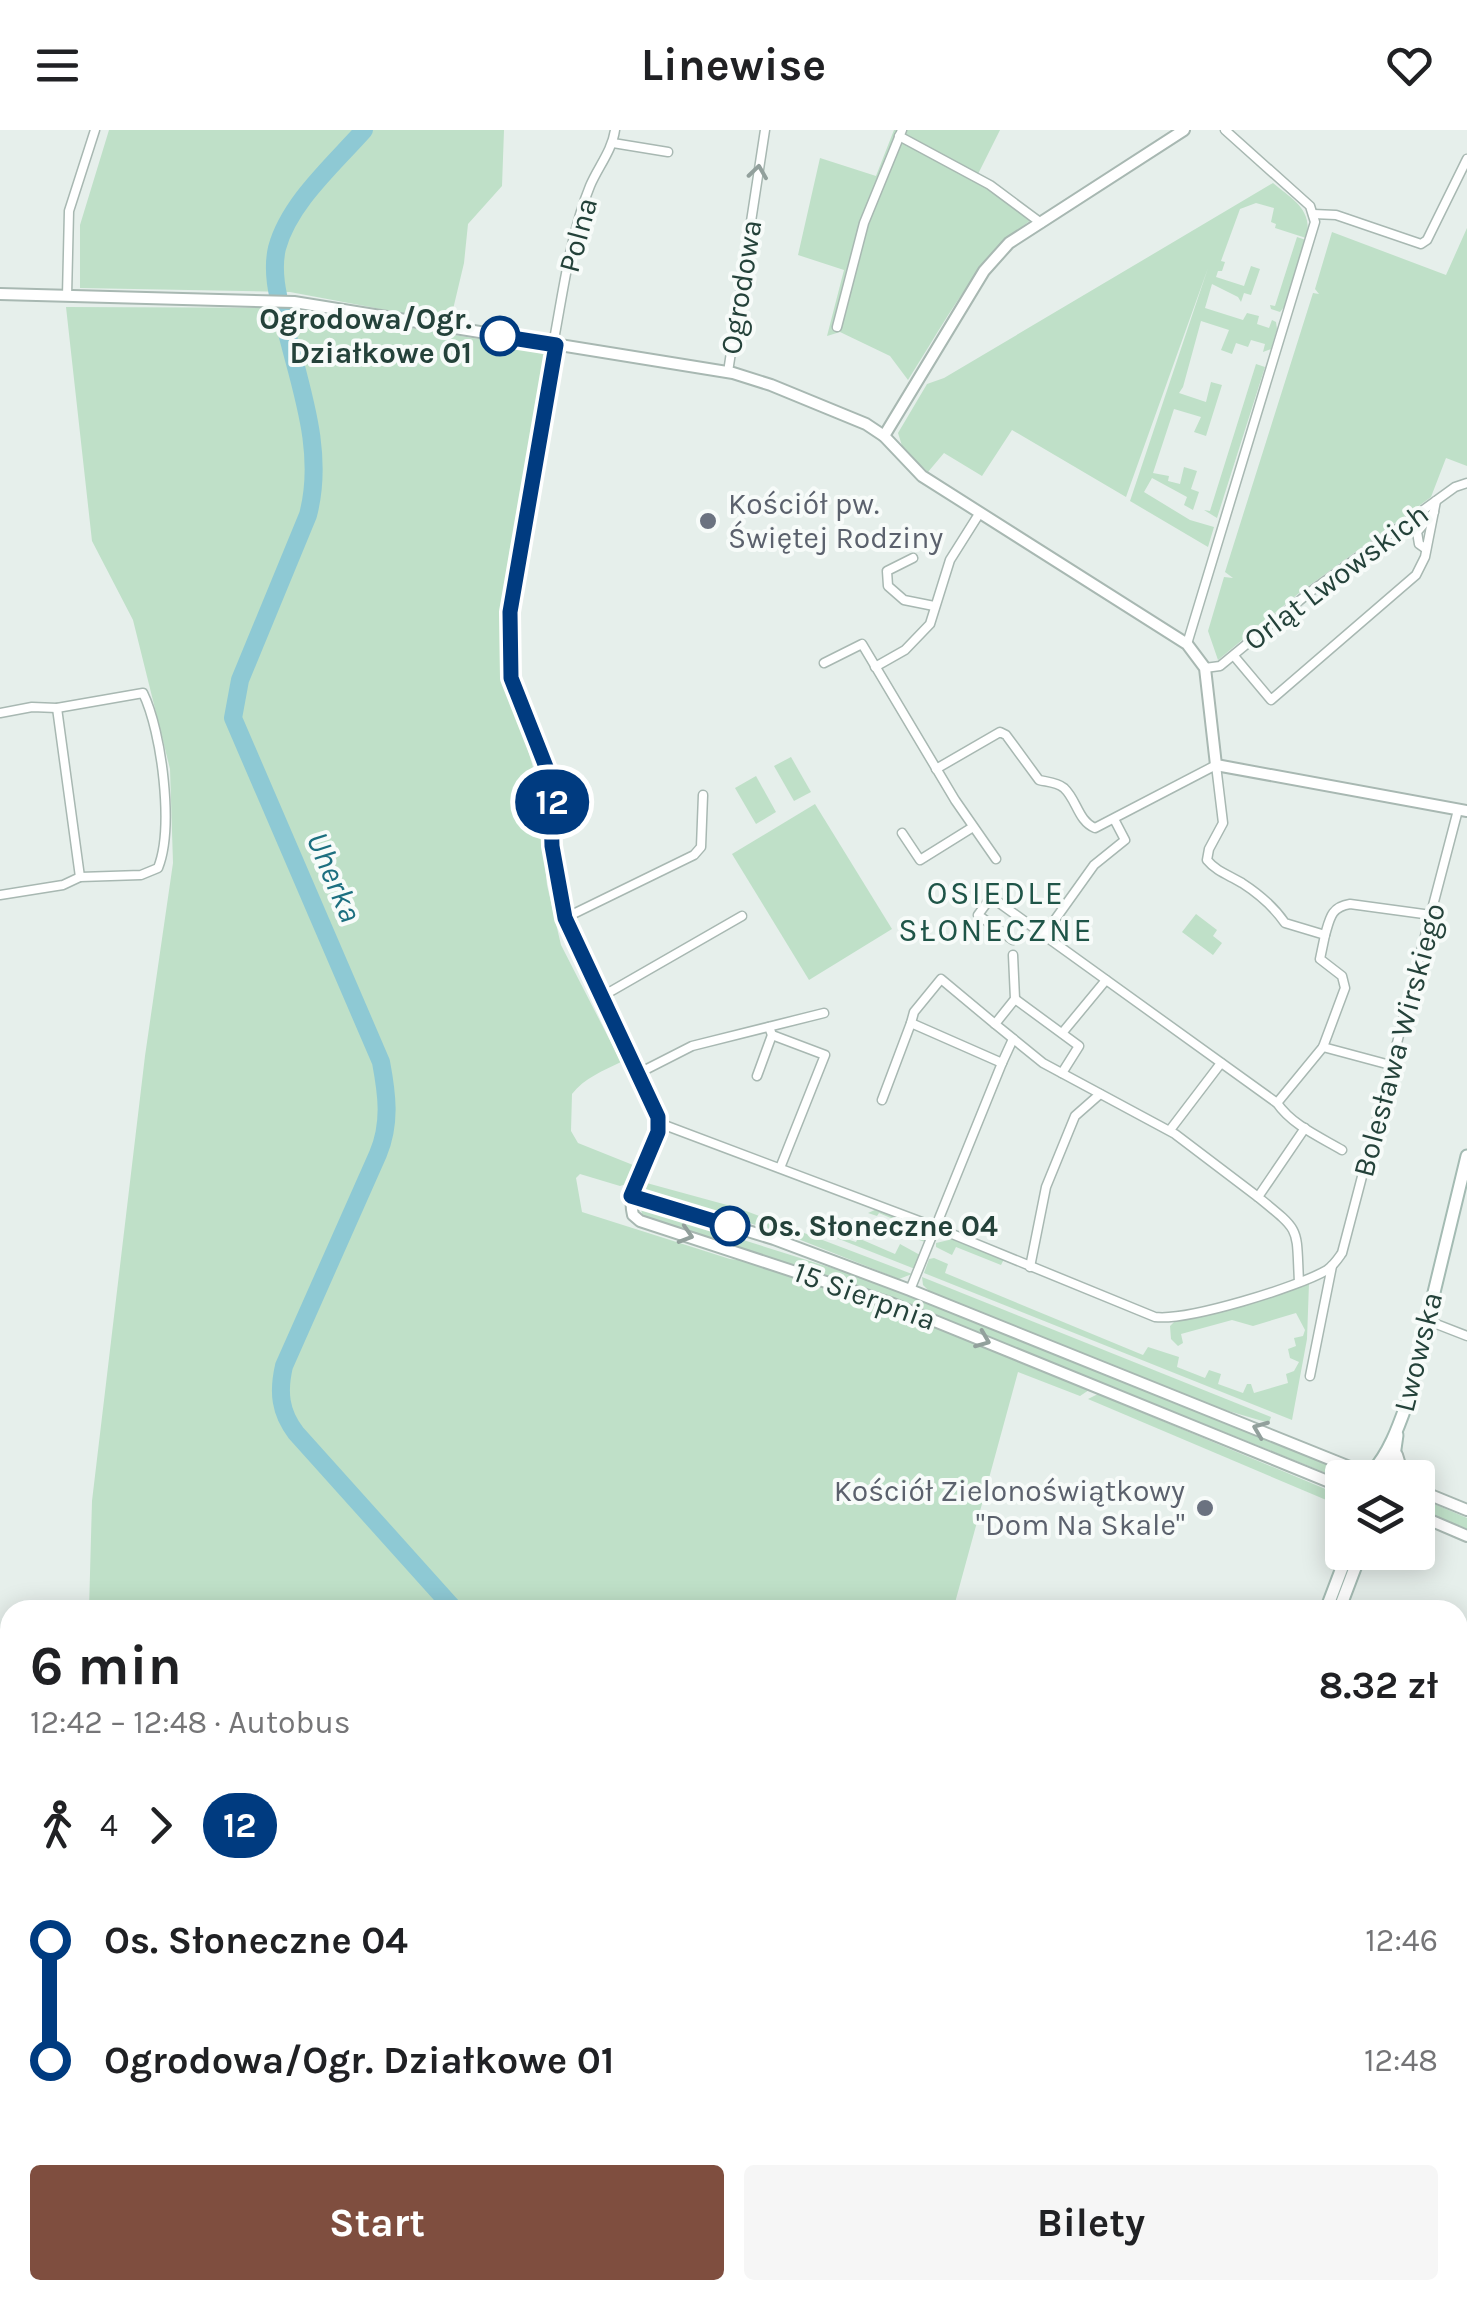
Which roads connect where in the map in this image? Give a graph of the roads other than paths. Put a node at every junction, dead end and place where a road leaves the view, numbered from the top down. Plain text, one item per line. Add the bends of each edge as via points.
1 (96, 130) edge
2 (615, 130) edge
3 (766, 130) edge
4 (1184, 130) edge
5 (1225, 130) edge
6 (901, 133) edge
7 (613, 142) junction
8 (668, 152) dead end
9 (1467, 159) edge
10 (1312, 214) junction
11 (1041, 223) junction
12 (0, 294) edge
13 (67, 296) junction
14 (837, 327) dead end
15 (555, 345) junction
16 (728, 372) junction
17 (884, 436) junction
18 (1467, 483) edge
19 (1436, 501) junction
20 (979, 514) junction
21 (913, 558) dead end
22 (934, 606) junction
23 (1187, 644) junction
24 (1234, 656) junction
25 (824, 663) dead end
26 (875, 667) junction
27 (1205, 668) junction
28 (57, 708) junction
29 (0, 713) edge
30 (1216, 764) junction
31 (936, 769) junction
32 (702, 795) dead end
33 (1463, 810) edge
34 (1114, 819) junction
35 (973, 828) junction
36 (902, 833) dead end
37 (996, 859) dead end
38 (80, 877) junction
39 (0, 895) edge
40 (1432, 915) junction
41 (742, 916) dead end
42 (565, 918) junction
43 (1044, 935) junction
44 (1325, 935) junction
45 (1013, 940) dead end
46 (1014, 955) dead end
47 (1106, 980) junction
48 (601, 997) junction
49 (1015, 998) junction
50 (824, 1013) dead end
51 (912, 1023) junction
52 (995, 1024) junction
53 (770, 1031) junction
54 (1063, 1032) junction
55 (1014, 1039) junction
56 (1323, 1046) junction
57 (1221, 1063) junction
58 (1002, 1064) junction
59 (1394, 1066) junction
60 (640, 1073) junction
61 (1062, 1073) junction
62 (757, 1076) dead end
63 (1100, 1094) junction
64 (882, 1100) dead end
65 (1277, 1104) junction
66 (659, 1123) junction
67 (1305, 1128) junction
68 (1170, 1130) junction
69 (727, 1147) junction
70 (1342, 1150) dead end
71 (1467, 1156) edge
72 (722, 1159) dead end
73 (780, 1168) junction
74 (631, 1196) junction
75 (1258, 1198) junction
76 (868, 1201) junction
77 (864, 1212) dead end
78 (935, 1227) junction
79 (1332, 1266) junction
80 (1030, 1268) junction
81 (1299, 1282) junction
82 (910, 1290) junction
83 (1426, 1320) junction
84 (1467, 1336) edge
85 (1310, 1376) dead end
86 (1392, 1451) junction
87 (1335, 1460) edge
88 (1374, 1460) edge
89 (1383, 1460) edge
90 (1392, 1460) edge
91 (1396, 1460) edge
92 (1325, 1481) edge
93 (1435, 1497) edge
94 (1467, 1510) edge
95 (1435, 1522) edge
96 (1467, 1536) edge
97 (1341, 1570) edge
98 (1354, 1570) edge
99 (1330, 1600) edge
100 (1342, 1600) edge

1 - 13 street via 69,211
2 - 7 street, Polna
16 -> 3 street, Ogrodowa
4 - 11 street
5 - 10 street
6 - 11 street
6 - 14 street via 864,223
7 - 8 street
7 - 15 street, Polna via 590,187
9 - 10 street via 1421,244 1336,215
10 - 23 street via 1314,234
11 - 17 street via 984,270
12 - 13 street, Ogrodowa
13 - 15 street, Ogrodowa via 294,302
15 - 16 street, Ogrodowa
15 - 42 street via 508,643 511,678 550,777 552,846
16 - 17 street
17 - 20 street via 922,476
18 - 19 street, Orląt Lwowskich
19 - 24 street, Orląt Lwowskich
19 - 24 street via 1416,575 1270,700
20 - 22 street via 950,560
20 - 23 street
21 - 22 street via 887,572 888,586 904,600
22 - 26 street via 930,624 905,650
23 - 27 street
24 - 27 street, Orląt Lwowskich
25 - 26 street via 862,644
26 - 31 street
27 - 30 street
28 - 29 street
28 - 38 street
28 - 38 street via 144,693 163,778 164,854 158,868 141,875
30 - 33 street
30 - 34 street
30 - 44 street via 1223,823 1207,860 1276,909 1285,923
31 - 34 street via 1000,732 1039,780 1066,789 1088,824 1099,827
31 - 35 street
32 - 42 street via 701,847 694,854
33 - 40 street, Bolesława Wirskiego
34 - 43 street via 1125,840 1094,865
35 - 36 street via 920,860
35 - 37 street
38 - 39 street
40 - 44 street via 1338,906
40 - 59 street, Bolesława Wirskiego
41 - 48 street
42 - 48 street
43 - 45 street via 991,897 978,915
43 - 47 street
44 - 56 street via 1320,958 1342,976 1345,988
46 - 49 street
47 - 54 street
47 - 57 street
48 - 60 street
49 - 52 street
49 - 54 street
50 - 53 street
51 - 52 street via 941,980
51 - 58 street
51 - 64 street
52 - 55 street
53 - 60 street via 692,1046
53 - 62 street
53 - 73 street via 825,1055
54 - 61 street via 1079,1046
55 - 58 street
55 - 61 street
56 - 59 street
56 - 65 street
57 - 65 street
57 - 68 street
58 - 78 street
59 - 79 street, Bolesława Wirskiego via 1342,1253
60 - 66 street
61 - 63 street
63 - 68 street
63 - 80 street via 1075,1116 1046,1187
65 - 67 street
66 - 69 street
66 - 74 street
67 - 70 street
67 - 75 street
68 - 75 street
69 - 72 street
69 - 73 street
71 - 83 main road, Lwowska
73 - 76 street
74 - 82 street, 15 Sierpnia
74 -> 92 street, 15 Sierpnia via 640,1221 893,1304
75 - 81 street via 1296,1232
76 - 77 street
76 - 78 street
78 - 80 street
78 - 82 street
79 - 81 street
79 - 85 street, Bolesława Wirskiego
80 - 81 street via 1164,1318
87 -> 82 street, 15 Sierpnia
83 - 84 street
83 - 86 main road, Lwowska
86 - 88 street
86 - 89 main road, Lwowska
86 - 90 main road, Lwowska
86 - 91 street
93 - 94 street
95 - 96 street
97 - 99 main road
98 - 100 main road

